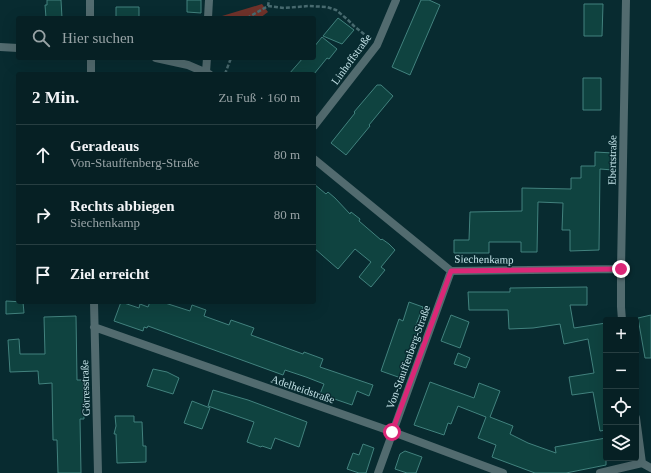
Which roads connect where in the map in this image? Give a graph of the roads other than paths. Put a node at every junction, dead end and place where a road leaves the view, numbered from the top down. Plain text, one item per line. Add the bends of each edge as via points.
1 (90, 0) edge
2 (209, 0) edge
3 (396, 0) edge
4 (626, 0) edge
5 (90, 16) edge
6 (208, 16) edge
7 (0, 47) edge
8 (16, 48) edge
9 (91, 60) edge
10 (165, 60) edge
11 (207, 60) edge
12 (91, 72) edge
13 (206, 72) edge
14 (208, 72) edge
15 (316, 123) edge
16 (316, 161) edge
17 (621, 269) junction
18 (451, 271) junction
19 (94, 304) edge
20 (622, 317) edge
21 (94, 327) junction
22 (637, 425) edge
23 (392, 432) junction
24 (642, 463) junction
25 (651, 468) edge
26 (98, 473) edge
27 (378, 473) edge
28 (503, 473) edge
29 (600, 473) edge

1 - 5 street
2 - 6 street
3 - 15 street, Linhoffstraße via 378,45
4 - 17 street, Ebertstraße
7 - 8 street
9 - 12 street
10 - 13 street
11 - 14 street
16 - 18 street, Siechenkamp
17 - 18 street, Siechenkamp
17 - 20 street, Ebertstraße
18 - 23 street, Von-Stauffenberg-Straße
19 - 21 street, Görresstraße
21 - 23 street, Adelheidstraße
21 - 26 street, Görresstraße
22 - 24 street
23 - 27 street, Von-Stauffenberg-Straße
23 - 28 street, Adelheidstraße
24 - 25 street
24 - 29 street

